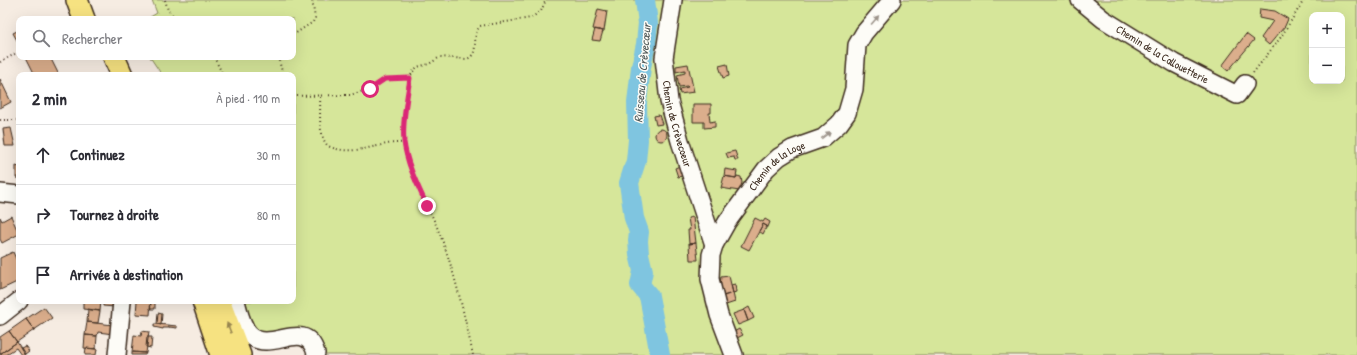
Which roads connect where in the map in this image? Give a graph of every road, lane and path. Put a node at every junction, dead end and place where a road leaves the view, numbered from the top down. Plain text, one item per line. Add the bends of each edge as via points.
1 (76, 0) edge
2 (91, 0) edge
3 (165, 0) edge
4 (312, 0) edge
5 (546, 0) edge
6 (673, 0) edge
7 (892, 0) edge
8 (1080, 0) edge
9 (1304, 0) edge
10 (83, 16) edge
11 (98, 16) edge
12 (173, 16) edge
13 (296, 33) edge
14 (15, 54) dead end
15 (101, 60) edge
16 (115, 60) edge
17 (215, 60) edge
18 (279, 60) edge
19 (0, 62) edge
20 (106, 72) edge
21 (121, 72) edge
22 (221, 72) edge
23 (282, 72) edge
24 (410, 78) junction
25 (1245, 84) joint
26 (296, 96) edge
27 (320, 97) junction
28 (0, 120) edge
29 (16, 120) edge
30 (404, 143) junction
31 (0, 193) edge
32 (16, 195) edge
33 (714, 245) junction
34 (16, 303) edge
35 (122, 304) edge
36 (204, 304) edge
37 (220, 304) edge
38 (237, 304) edge
39 (0, 316) edge
40 (316, 353) dead end
41 (117, 355) edge
42 (221, 355) edge
43 (240, 355) edge
44 (473, 355) edge
45 (734, 355) edge

1 - 10 main road
2 - 11 main road
3 - 12 path
4 - 13 path via 315,18
5 - 24 path via 541,11 531,18 480,26 476,31 474,53 471,57 440,57 429,64 417,67
6 - 33 street, Chemin de Crèvecoeur via 664,58 669,101
33 -> 7 street, Chemin de la Loge via 727,222 766,169 792,149 823,138 847,113 854,89 857,46 864,33
8 - 25 street, Chemin de la Callouetterie via 1103,19 1174,63 1237,95
9 - 25 path via 1281,37
14 - 19 path
15 - 20 main road
16 - 21 main road
17 - 22 path
18 - 23 path
24 - 27 path via 385,79 370,89 350,96
24 - 30 path
26 - 27 path
27 - 30 path via 321,130 323,140 328,146 345,150 363,150 395,142
28 - 29 path
30 - 44 path via 412,172 439,231 452,268
31 - 32 street
33 - 45 street, Chemin de la Loge via 710,280
34 - 39 street
35 - 41 street
36 - 42 main road
43 -> 37 main road
38 - 40 street via 245,329 256,340 262,343 301,337 312,343

